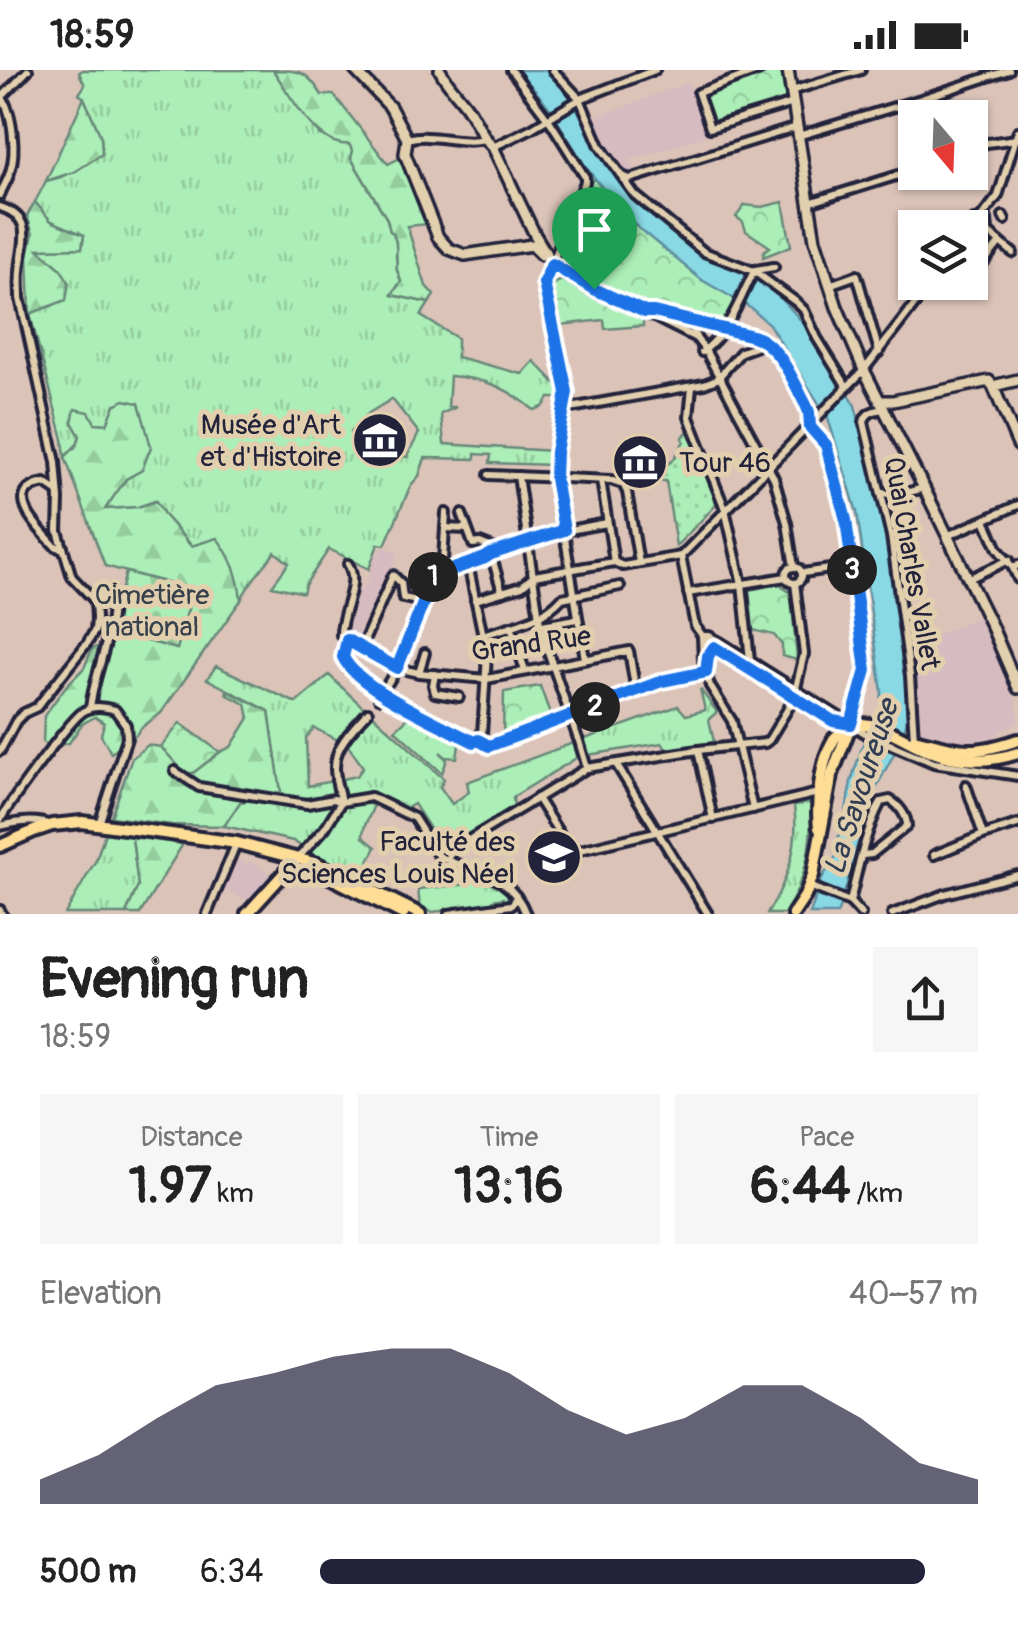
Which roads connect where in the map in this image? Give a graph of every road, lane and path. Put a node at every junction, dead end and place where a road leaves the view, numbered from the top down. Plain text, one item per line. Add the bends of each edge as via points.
1 (28, 70) edge
2 (355, 70) edge
3 (440, 70) edge
4 (511, 70) edge
5 (553, 70) edge
6 (655, 70) edge
7 (760, 70) edge
8 (788, 70) edge
9 (861, 70) edge
10 (1008, 70) edge
11 (637, 73) edge
12 (791, 90) junction
13 (1, 95) edge
14 (577, 100) junction
15 (793, 102) junction
16 (550, 116) junction
17 (798, 131) junction
18 (1017, 136) edge
19 (407, 139) junction
20 (485, 139) junction
21 (988, 143) edge
22 (493, 147) junction
23 (898, 175) edge
24 (626, 177) junction
25 (0, 194) edge
26 (809, 203) junction
27 (0, 207) edge
28 (988, 217) edge
29 (988, 232) edge
30 (535, 235) junction
31 (1000, 242) junction
32 (520, 246) junction
33 (1012, 252) dead end
34 (988, 257) edge
35 (550, 261) junction
36 (774, 267) dead end
37 (753, 273) junction
38 (829, 285) junction
39 (918, 300) edge
40 (645, 312) junction
41 (692, 322) junction
42 (726, 330) junction
43 (696, 338) junction
44 (767, 342) junction
45 (703, 351) junction
46 (879, 352) junction
47 (864, 370) junction
48 (720, 376) junction
49 (1018, 380) edge
50 (991, 384) junction
51 (692, 387) junction
52 (846, 387) junction
53 (882, 405) junction
54 (565, 409) junction
55 (810, 423) junction
56 (1018, 445) edge
57 (768, 466) junction
58 (489, 474) dead end
59 (518, 476) junction
60 (555, 478) junction
61 (601, 480) junction
62 (924, 488) junction
63 (58, 492) junction
64 (882, 493) junction
65 (1018, 504) edge
66 (726, 509) junction
67 (446, 513) dead end
68 (462, 514) dead end
69 (985, 520) junction
70 (608, 523) junction
71 (445, 528) junction
72 (467, 529) junction
73 (564, 530) junction
74 (948, 536) junction
75 (528, 541) junction
76 (62, 548) junction
77 (495, 552) junction
78 (681, 556) junction
79 (614, 562) junction
80 (471, 563) junction
81 (348, 564) dead end
82 (639, 564) junction
83 (1013, 564) edge
84 (851, 566) junction
85 (794, 567) junction
86 (570, 569) junction
87 (447, 572) junction
88 (802, 574) junction
89 (534, 576) junction
90 (786, 577) junction
91 (968, 579) junction
92 (1018, 579) edge
93 (742, 584) junction
94 (796, 584) junction
95 (620, 586) dead end
96 (110, 590) dead end
97 (502, 592) junction
98 (688, 593) junction
99 (574, 595) junction
100 (476, 600) junction
101 (422, 602) junction
102 (577, 618) junction
103 (538, 620) junction
104 (511, 626) junction
105 (483, 634) junction
106 (702, 636) junction
107 (347, 640) junction
108 (363, 644) junction
109 (714, 647) junction
110 (424, 652) dead end
111 (585, 659) junction
112 (750, 660) junction
113 (554, 666) junction
114 (397, 668) junction
115 (1015, 670) edge
116 (525, 671) junction
117 (706, 672) junction
118 (419, 673) junction
119 (436, 674) junction
120 (487, 679) junction
121 (1018, 688) edge
122 (636, 692) junction
123 (795, 692) junction
124 (382, 696) junction
125 (458, 698) dead end
126 (90, 708) junction
127 (368, 712) dead end
128 (570, 716) junction
129 (851, 724) junction
130 (478, 740) junction
131 (1018, 740) edge
132 (905, 742) junction
133 (738, 746) junction
134 (698, 750) junction
135 (0, 751) edge
136 (1018, 753) edge
137 (616, 764) junction
138 (587, 768) junction
139 (175, 771) dead end
140 (1018, 776) edge
141 (966, 786) dead end
142 (818, 794) junction
143 (341, 798) junction
144 (537, 798) junction
145 (752, 809) junction
146 (713, 819) junction
147 (0, 823) edge
148 (99, 824) junction
149 (1018, 824) edge
150 (52, 825) junction
151 (658, 832) junction
152 (982, 835) junction
153 (820, 836) junction
154 (237, 843) junction
155 (0, 846) edge
156 (862, 855) junction
157 (934, 855) dead end
158 (297, 859) junction
159 (446, 860) junction
160 (1018, 876) edge
161 (814, 888) junction
162 (517, 893) junction
163 (847, 900) junction
164 (397, 902) junction
165 (381, 909) edge
166 (207, 914) edge
167 (247, 914) edge
168 (403, 914) edge
169 (420, 914) edge
170 (449, 914) edge
171 (526, 914) edge
172 (708, 914) edge
173 (794, 914) edge
174 (860, 914) edge
175 (892, 914) edge

1 - 13 street
2 - 19 main road via 390,107
3 - 20 main road
4 - 16 street
5 - 14 street
6 - 11 street
7 - 15 street via 698,93 710,128
8 - 12 main road
9 - 12 street
10 - 17 street
11 - 14 street
12 - 15 main road
13 - 25 street via 11,113 12,169
14 - 16 street
14 - 24 street via 600,146
15 - 17 main road
16 - 22 street
16 - 35 street via 585,176
17 - 24 street
17 - 26 main road
18 - 21 street
18 - 28 street via 998,196 999,214
19 - 20 street
19 - 32 main road via 411,169 449,249 465,255
20 - 22 main road
22 - 30 main road
23 - 26 street
24 - 37 street via 639,199 687,240
26 - 38 main road
27 - 63 street via 22,221 26,236 20,298
29 - 31 street
30 - 32 street
30 - 35 main road
31 - 33 street
31 - 34 street
32 - 35 main road via 535,246
35 - 40 main road
35 - 54 street via 544,283 567,384
36 - 37 street
37 - 42 street
37 - 52 street via 804,310
38 - 46 street via 857,276
38 - 47 main road
39 - 46 street
40 - 41 street
40 - 43 street
41 - 42 street
41 - 43 street
42 - 44 street
42 - 45 street
43 - 45 street
44 - 48 street via 741,352
44 - 55 street
45 - 48 street
46 - 47 street
47 - 52 street
47 - 53 main road
48 - 51 street
48 - 57 street
49 - 50 main road
50 - 53 main road
50 - 56 main road
51 - 54 street
51 - 66 street via 689,417
52 - 55 street
53 - 62 main road
53 - 64 street, Quai Charles Vallet via 864,422
54 - 60 street
55 - 57 street
55 - 84 street via 826,445
57 - 66 street
57 - 85 street
58 - 59 street
59 - 60 street
59 - 75 street
60 - 61 street
60 - 73 street
61 - 70 street
61 - 82 street via 623,484
62 - 64 street
62 - 74 main road
63 - 76 street
63 - 76 street via 36,485 24,505 26,515
64 - 132 street, Quai Charles Vallet via 913,701
65 - 69 street
66 - 78 street
66 - 93 street
67 - 71 street
68 - 72 street
69 - 74 street
69 - 83 street
70 - 73 street
70 - 79 street
71 - 72 street
71 - 87 street
72 - 77 street via 472,544
73 - 75 street
73 - 86 street
74 - 91 main road
75 - 77 street
75 - 89 street
76 - 135 street via 76,584 95,601 96,630 37,706 16,721
77 - 80 street
77 - 97 street
78 - 82 street
78 - 98 street
79 - 82 street
79 - 86 street
80 - 87 street
80 - 100 street
81 - 107 street via 354,578 340,628
83 - 91 street
83 - 92 street
84 - 88 street
84 - 129 street via 866,670
85 - 88 street
85 - 90 street
86 - 89 street
86 - 99 street
87 - 101 street via 432,578
88 - 94 street
89 - 97 street
89 - 103 street
90 - 93 street
90 - 94 street
91 - 115 main road
93 - 98 street
93 - 112 street
94 - 123 street via 804,654
95 - 99 street
96 - 126 street
97 - 100 street
98 - 106 street
99 - 102 street
99 - 103 street
100 - 105 street
101 - 108 street via 402,598 401,582 392,575
101 - 114 street
102 - 103 street
102 - 111 street
103 - 104 street
103 - 113 street
104 - 105 street
104 - 116 street
105 - 120 street
106 - 109 street
106 - 112 street
106 - 117 street
107 - 108 street, Grand Rue
107 - 124 street via 343,657
108 - 114 street, Grand Rue
109 - 117 street
109 - 123 street
110 - 118 street
111 - 113 street, Grand Rue
111 - 122 street, Grand Rue via 629,650
112 - 123 street
113 - 116 street, Grand Rue
113 - 128 street
114 - 118 street, Grand Rue
114 - 124 street
115 - 121 main road
116 - 120 street, Grand Rue
117 - 122 street
117 - 133 street
118 - 119 street, Grand Rue
119 - 120 street, Grand Rue
119 - 125 street via 435,693
120 - 130 street
122 - 128 street
123 - 129 street
123 - 133 street via 770,740
124 - 130 street
126 - 147 street via 78,715
126 - 148 street via 115,710 126,725
127 - 143 street via 334,758
128 - 130 street via 489,746
128 - 138 street
129 - 132 main road
129 - 142 main road via 834,739
129 - 153 main road
131 - 132 main road via 975,752
132 - 136 main road via 958,759
132 - 140 street via 934,763
133 - 134 street
133 - 145 street
134 - 137 street
134 - 146 street
137 - 138 street
137 - 151 street
138 - 144 street
139 - 143 street via 199,787 307,804
141 - 152 street
142 - 145 street
142 - 153 main road
143 - 158 street
143 - 159 street via 371,797 414,818
144 - 151 street via 576,852
144 - 159 street
145 - 146 street
146 - 151 street
147 - 150 street
148 - 150 main road
148 - 154 main road
149 - 152 street
150 - 155 main road
151 - 172 street
152 - 157 street
153 - 161 main road
154 - 158 main road
154 - 166 street
156 - 156 street via 881,802 894,802 907,826
156 - 163 street
158 - 164 main road
158 - 165 main road
158 - 167 main road
159 - 162 street
160 - 175 street
161 - 163 street
161 - 173 main road
162 - 170 street via 511,905
162 - 171 street
163 - 174 street
164 - 165 street
164 - 169 main road
165 - 168 main road

